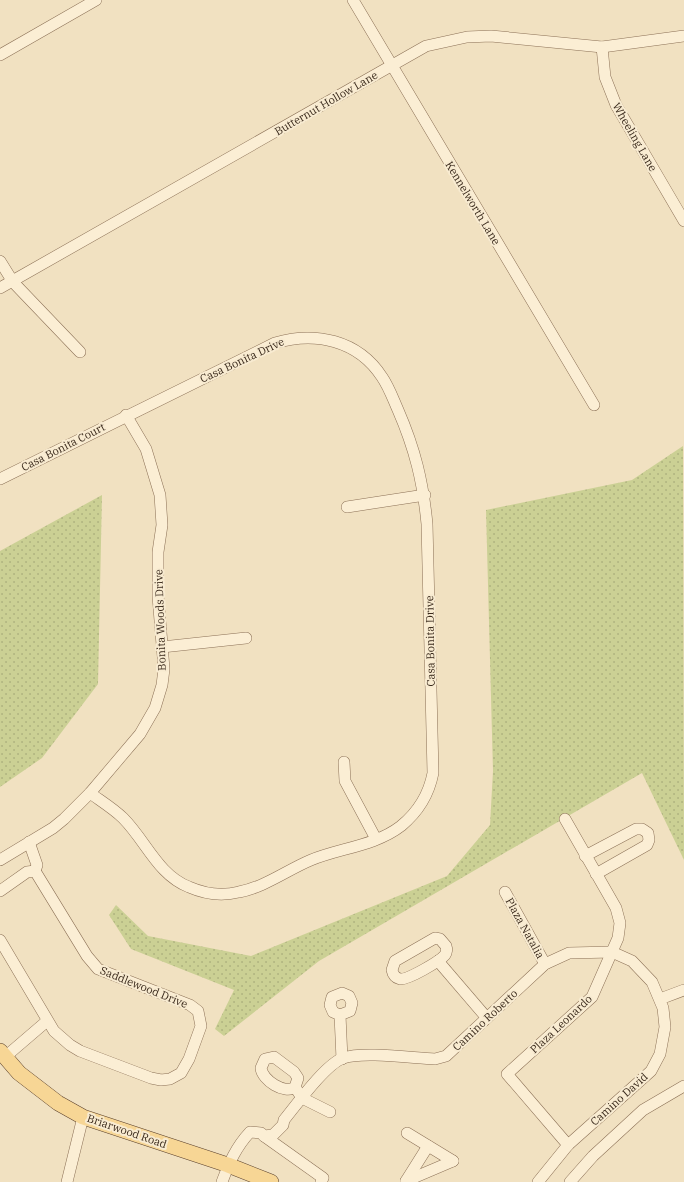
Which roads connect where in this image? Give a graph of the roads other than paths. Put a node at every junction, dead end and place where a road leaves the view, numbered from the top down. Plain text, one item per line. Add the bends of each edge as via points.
1 (96, 0) edge
2 (353, 0) edge
3 (684, 36) edge
4 (602, 46) junction
5 (0, 55) edge
6 (391, 65) junction
7 (684, 221) edge
8 (0, 261) edge
9 (13, 282) junction
10 (0, 288) edge
11 (80, 352) dead end
12 (594, 405) dead end
13 (126, 415) junction
14 (0, 479) edge
15 (425, 495) junction
16 (347, 508) dead end
17 (246, 638) dead end
18 (162, 647) junction
19 (344, 762) dead end
20 (90, 792) junction
21 (565, 819) dead end
22 (376, 839) junction
23 (29, 842) junction
24 (586, 856) junction
25 (0, 860) edge
26 (36, 871) junction
27 (596, 874) junction
28 (0, 891) edge
29 (505, 892) dead end
30 (0, 940) edge
31 (612, 952) junction
32 (438, 961) junction
33 (545, 964) junction
34 (684, 990) edge
35 (660, 999) junction
36 (340, 1015) dead end
37 (486, 1017) junction
38 (47, 1020) junction
39 (2, 1054) edge
40 (342, 1058) junction
41 (684, 1086) edge
42 (295, 1087) dead end
43 (302, 1098) junction
44 (330, 1112) dead end
45 (83, 1116) junction
46 (407, 1133) dead end
47 (264, 1136) junction
48 (568, 1145) junction
49 (428, 1146) junction
50 (228, 1165) junction
51 (406, 1181) edge
52 (67, 1182) edge
53 (222, 1182) edge
54 (271, 1182) edge
55 (321, 1182) edge
56 (538, 1182) edge
57 (570, 1182) edge

1 - 5 street
2 - 6 street, Kennelworth Lane
3 - 4 street, Butternut Hollow Lane
4 - 6 street, Butternut Hollow Lane via 491,36 467,37 426,46
4 - 7 street, Wheeling Lane via 605,77 616,105
6 - 9 street, Butternut Hollow Lane
6 - 12 street, Kennelworth Lane
8 - 9 street
9 - 10 street, Butternut Hollow Lane
9 - 11 street
13 - 14 street, Casa Bonita Court
13 - 15 street, Casa Bonita Drive via 275,342 308,337 330,340 361,354 383,378 410,438
13 - 18 street, Bonita Woods Drive via 146,449 160,495 162,525 158,552 158,596
15 - 16 street
15 - 22 street, Casa Bonita Drive via 433,773 427,792 416,811 398,828
17 - 18 street
18 - 20 street, Bonita Woods Drive via 164,669 155,708 140,734
19 - 22 street via 345,781
20 - 22 street, Casa Bonita Drive via 123,818 166,873 187,887 206,892 228,894 250,890 312,860
20 - 23 street, Bonita Woods Drive via 64,819
21 - 24 street, Plaza Leonardo
23 - 25 street, Bonita Woods Drive
23 - 26 street via 37,865
24 - 27 street, Plaza Leonardo
24 - 27 street via 636,829 648,833 647,845
26 - 28 street via 27,872
26 - 38 street, Saddlewood Drive via 87,956 98,969 190,1005 198,1010 201,1026 185,1068 175,1077 161,1080 80,1051 60,1037
27 - 31 street, Plaza Leonardo via 618,915 618,938
29 - 33 street, Plaza Natalia
30 - 38 street, Saddlewood Drive
31 - 33 street, Camino Roberto via 569,954
31 - 35 street, Camino David via 640,967 652,982
31 - 48 street, Plaza Leonardo via 592,997 507,1074
32 - 32 street via 404,979 398,978 392,970 395,961 436,938 444,941 446,946 444,956
32 - 37 street
33 - 37 street, Camino Roberto
34 - 35 street
35 - 48 street, Camino David via 665,1017 664,1036 660,1054 651,1071
36 - 40 street
37 - 40 street, Camino Roberto via 446,1056 435,1059 356,1055
38 - 39 street
39 - 45 main road, Briarwood Road via 19,1073 48,1096
40 - 43 street, Camino Roberto via 329,1067
41 - 57 street via 643,1110 593,1156
42 - 43 street
43 - 44 street
43 - 47 street, Camino Roberto via 284,1120 284,1125 273,1135
45 - 50 main road, Briarwood Road
45 - 52 street
46 - 49 street
47 - 50 street, Camino Roberto via 261,1133 250,1132 239,1144
47 - 55 street via 323,1178
48 - 56 street, Camino David
49 - 51 street
49 - 51 street via 453,1161
50 - 53 street
50 - 54 main road, Briarwood Road

